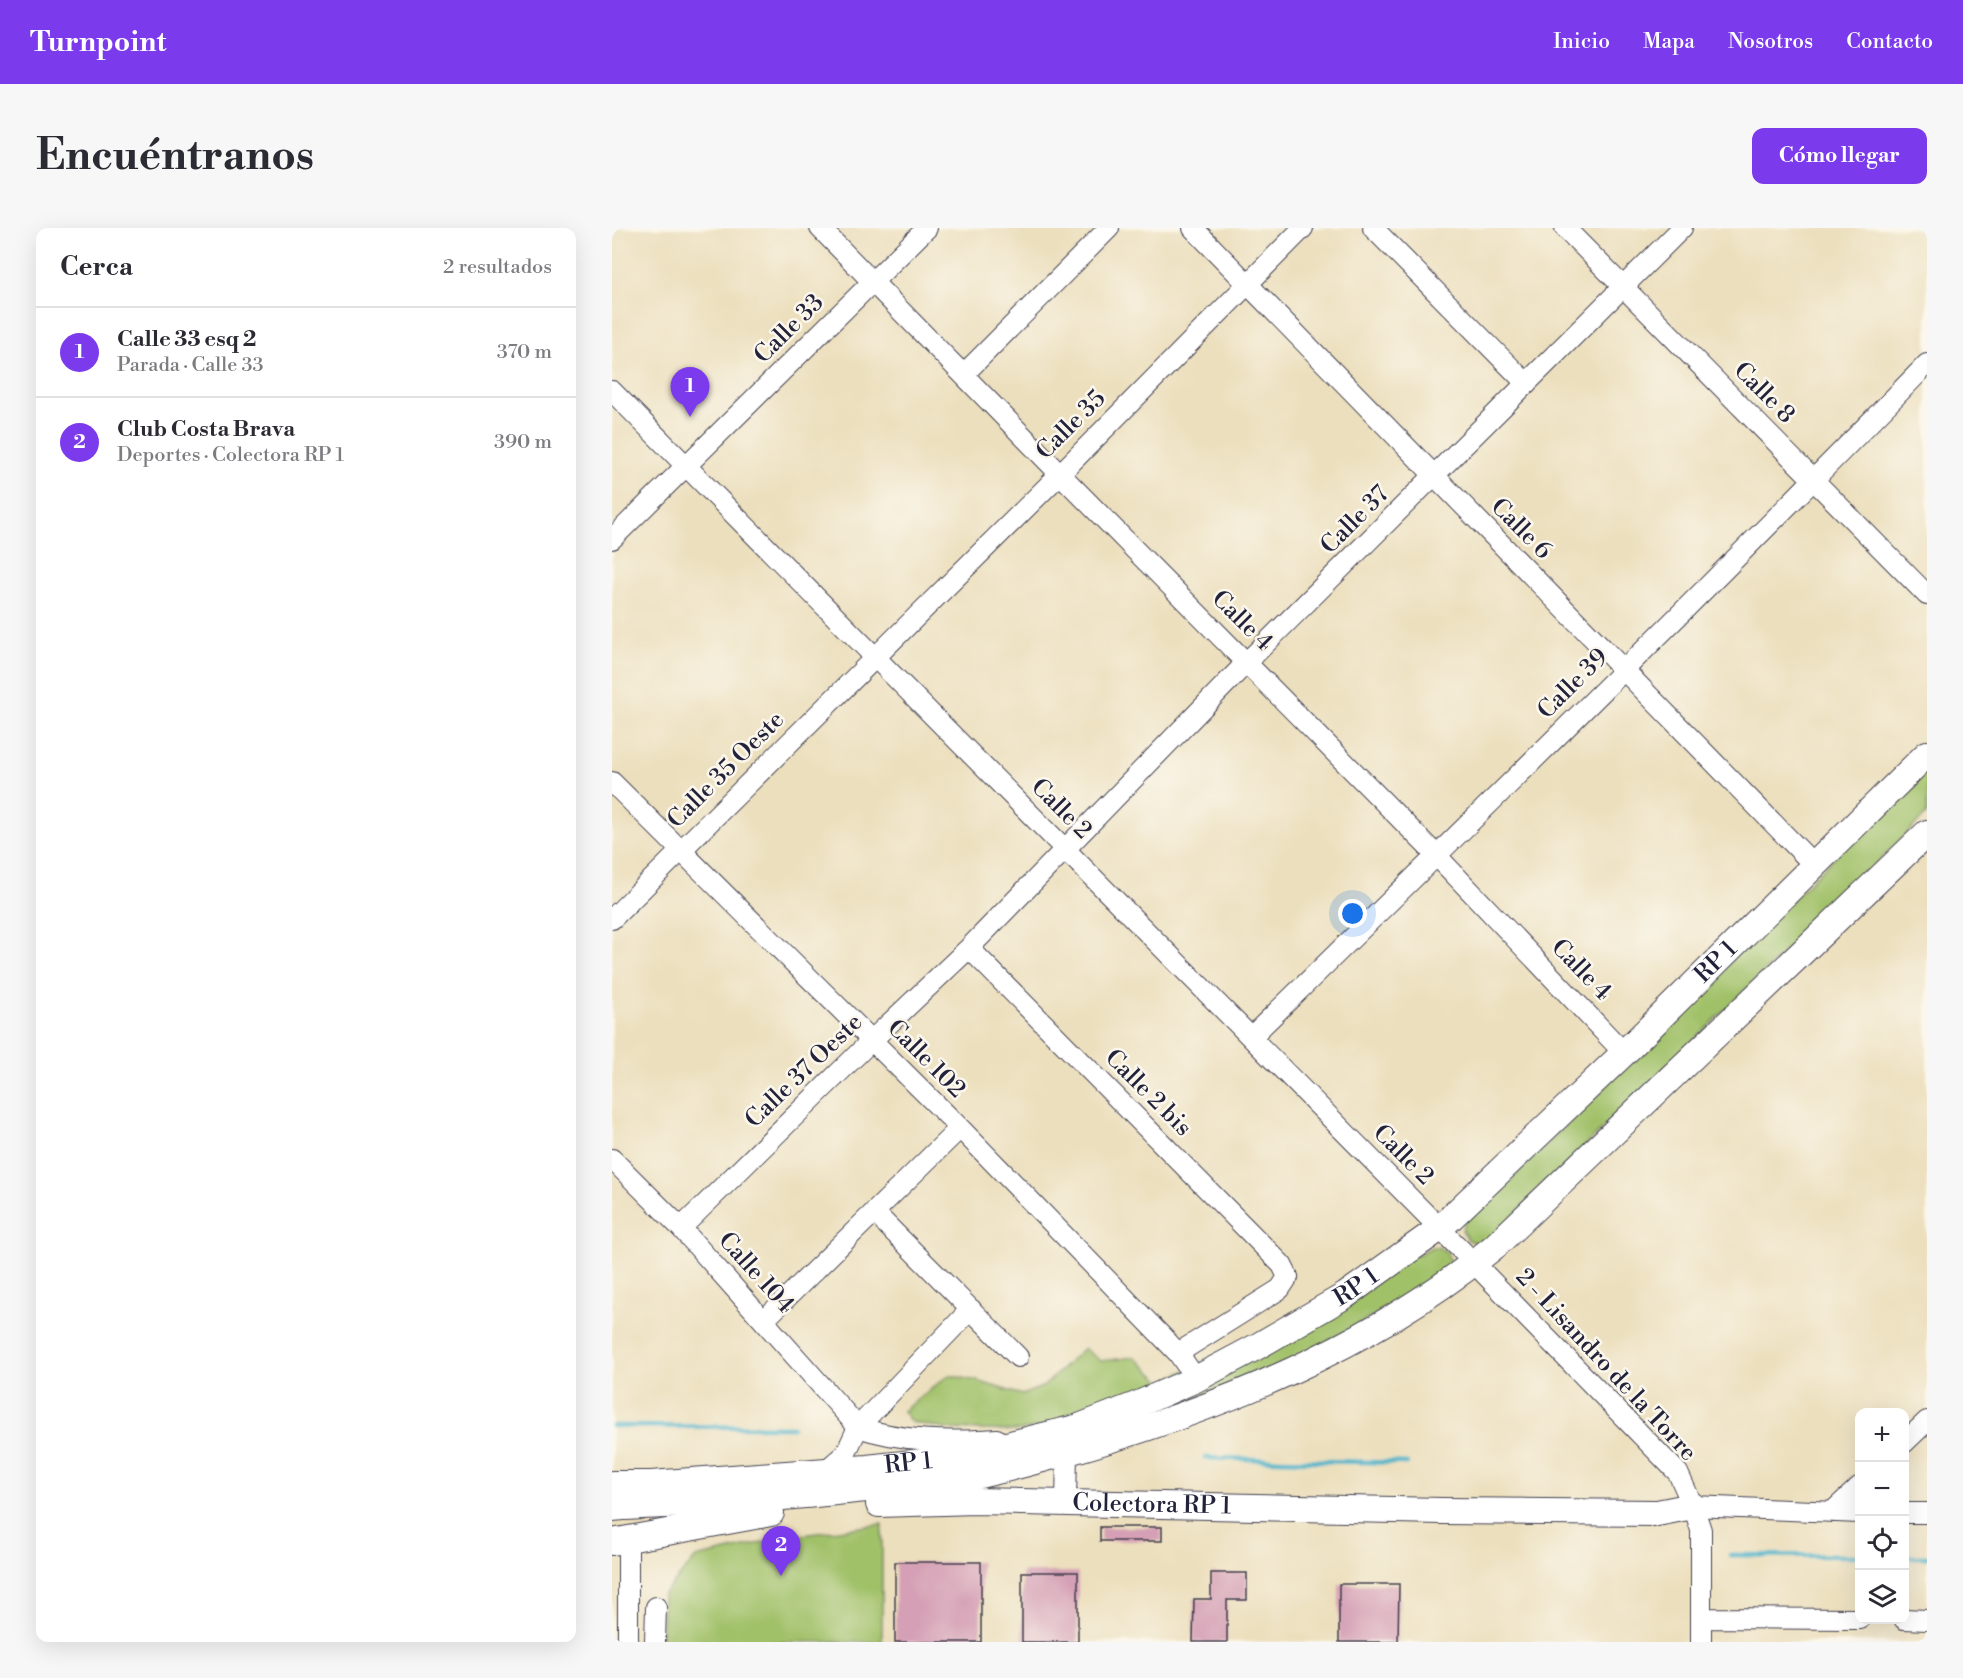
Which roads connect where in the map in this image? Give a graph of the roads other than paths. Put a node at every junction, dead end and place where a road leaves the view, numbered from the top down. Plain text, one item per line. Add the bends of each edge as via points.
1 (820, 228) edge
2 (927, 228) edge
3 (1109, 228) edge
4 (1193, 228) edge
5 (1303, 228) edge
6 (1373, 228) edge
7 (1565, 228) edge
8 (1682, 228) edge
9 (874, 281) junction
10 (1247, 283) junction
11 (1623, 288) junction
12 (1927, 364) edge
13 (963, 374) junction
14 (1527, 384) junction
15 (612, 391) edge
16 (686, 466) junction
17 (1060, 474) junction
18 (1434, 477) junction
19 (1814, 480) junction
20 (612, 539) edge
21 (1927, 595) edge
22 (875, 657) junction
23 (1247, 662) junction
24 (1624, 669) junction
25 (1927, 754) edge
26 (612, 782) edge
27 (1927, 833) edge
28 (1065, 849) junction
29 (681, 851) junction
30 (1437, 856) junction
31 (1814, 865) junction
32 (612, 919) edge
33 (969, 948) junction
34 (1251, 1037) junction
35 (871, 1041) junction
36 (1624, 1053) junction
37 (960, 1128) junction
38 (612, 1159) edge
39 (874, 1212) junction
40 (681, 1228) junction
41 (1440, 1228) junction
42 (1474, 1263) junction
43 (971, 1309) junction
44 (764, 1320) junction
45 (1178, 1353) junction
46 (1018, 1357) dead end
47 (1196, 1379) junction
48 (1927, 1421) edge
49 (858, 1426) junction
50 (1909, 1439) edge
51 (1054, 1441) junction
52 (825, 1471) junction
53 (612, 1484) edge
54 (1855, 1491) edge
55 (1066, 1503) junction
56 (1693, 1506) junction
57 (612, 1508) edge
58 (1832, 1512) junction
59 (1855, 1513) edge
60 (1909, 1513) edge
61 (1927, 1513) edge
62 (620, 1542) edge
63 (656, 1607) dead end
64 (1701, 1618) junction
65 (1855, 1619) edge
66 (1909, 1620) edge
67 (1927, 1620) edge
68 (628, 1642) edge
69 (655, 1642) edge
70 (1701, 1642) edge

1 - 9 street, Calle 4
2 - 9 street, Calle 33
3 - 13 street
4 - 10 street, Calle 6
5 - 10 street, Calle 35
6 - 14 street
7 - 11 street, Calle 8
8 - 11 street, Calle 37
9 - 13 street, Calle 4
9 - 16 street, Calle 33
10 - 17 street, Calle 35
10 - 18 street, Calle 6
11 - 14 street, Calle 37
11 - 19 street, Calle 8
12 - 19 street, Calle 39
13 - 17 street, Calle 4
14 - 18 street, Calle 37
15 - 16 street, Calle 2
16 - 20 street, Calle 33
16 - 22 street, Calle 2
17 - 22 street, Calle 35
17 - 23 street, Calle 4
18 - 23 street, Calle 37
18 - 24 street, Calle 6
19 - 21 street, Calle 8
19 - 24 street, Calle 39
22 - 28 street, Calle 2
22 - 29 street, Calle 35 Oeste
23 - 28 street, Calle 37
23 - 30 street, Calle 4
24 - 30 street, Calle 39
24 - 31 street, Calle 6
25 - 31 main road, RP 1
26 - 29 street, Calle 102
27 - 42 main road, RP 1 via 1515,1229
28 - 33 street, Calle 37 Oeste
28 - 34 street, Calle 2
29 - 32 street, Calle 35 Oeste
29 - 35 street, Calle 102
30 - 34 street, Calle 39
30 - 36 street, Calle 4
31 - 36 main road, RP 1
33 - 35 street, Calle 37 Oeste
33 - 45 street, Calle 2 bis via 1282,1265 1288,1277 1280,1288
34 - 41 street, Calle 2
35 - 37 street, Calle 102
35 - 40 street, Calle 37 Oeste
36 - 41 main road, RP 1
37 - 39 street
37 - 45 street, Calle 102
38 - 40 street, Calle 104
39 - 43 street
39 - 44 street
40 - 44 street, Calle 104
41 - 42 street, Calle 2
41 - 47 main road, RP 1 via 1346,1295
42 - 51 main road, RP 1 via 1396,1315 1276,1378 1154,1426
42 - 56 street, 2 - Lisandro de la Torre via 1678,1473
43 - 46 street
43 - 49 street
44 - 49 street, Calle 104
45 - 47 street, Calle 102
47 - 51 main road, RP 1
48 - 50 street
49 - 51 street via 919,1441
49 - 52 street via 846,1453
51 - 52 main road, RP 1 via 931,1461
51 - 55 street
51 - 57 main road, RP 1 via 1002,1470 963,1478 716,1503
52 - 53 main road, RP 1
54 - 58 street
55 - 56 main road, Colectora RP 1 via 1657,1513
55 - 62 main road, Colectora RP 1 via 882,1503 789,1509
56 - 58 street
56 - 64 street, 2 - Lisandro de la Torre via 1701,1530
58 - 59 street
60 - 61 street
62 - 68 street
63 - 69 street
64 - 65 street
64 - 70 street, 2 - Lisandro de la Torre
66 - 67 street

